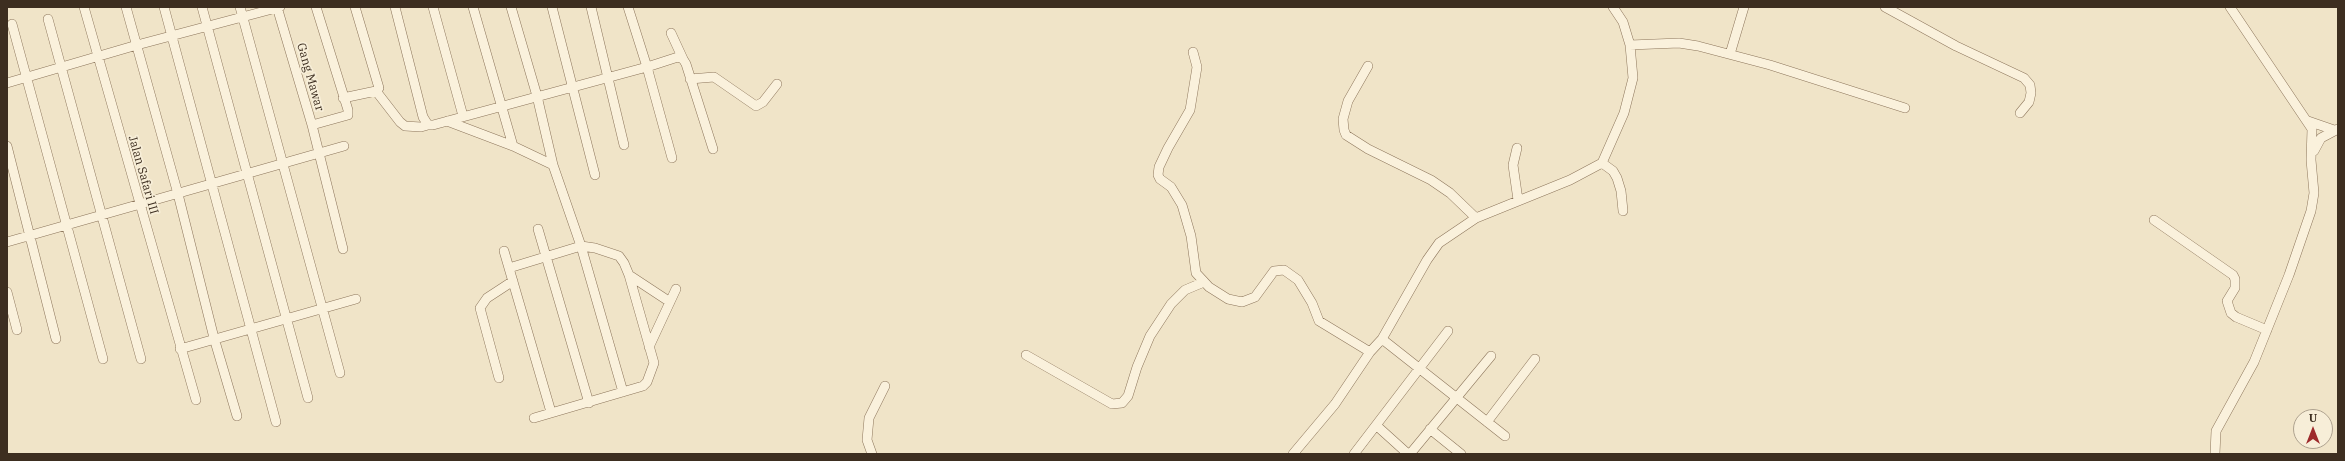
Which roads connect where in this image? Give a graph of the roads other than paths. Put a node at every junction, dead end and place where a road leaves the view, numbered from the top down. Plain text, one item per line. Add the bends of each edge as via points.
1 (84, 7) edge
2 (126, 7) edge
3 (164, 7) edge
4 (202, 7) edge
5 (240, 7) edge
6 (278, 7) edge
7 (316, 7) edge
8 (355, 7) edge
9 (395, 7) edge
10 (433, 7) edge
11 (473, 7) edge
12 (511, 7) edge
13 (552, 7) edge
14 (590, 7) edge
15 (628, 7) edge
16 (1613, 7) edge
17 (1744, 7) edge
18 (1885, 7) edge
19 (2230, 7) edge
20 (243, 18) junction
21 (48, 19) dead end
22 (12, 24) dead end
23 (208, 27) junction
24 (671, 33) dead end
25 (172, 36) junction
26 (137, 45) junction
27 (1630, 45) junction
28 (1193, 52) dead end
29 (1730, 54) junction
30 (97, 56) junction
31 (683, 59) junction
32 (1368, 66) dead end
33 (647, 67) junction
34 (61, 68) junction
35 (26, 78) junction
36 (608, 78) junction
37 (690, 79) junction
38 (7, 84) edge
39 (777, 84) dead end
40 (574, 87) junction
41 (376, 91) junction
42 (537, 96) junction
43 (343, 98) junction
44 (502, 106) junction
45 (1905, 108) dead end
46 (2020, 113) dead end
47 (463, 116) junction
48 (447, 121) junction
49 (2308, 121) junction
50 (312, 125) junction
51 (428, 125) junction
52 (2336, 129) edge
53 (624, 145) dead end
54 (7, 146) edge
55 (344, 146) dead end
56 (513, 146) junction
57 (1517, 148) dead end
58 (713, 149) dead end
59 (317, 153) junction
60 (672, 158) dead end
61 (2311, 160) junction
62 (1602, 163) junction
63 (282, 164) junction
64 (553, 165) junction
65 (246, 174) junction
66 (595, 175) dead end
67 (213, 184) junction
68 (178, 194) junction
69 (1518, 200) junction
70 (140, 206) junction
71 (1622, 211) dead end
72 (102, 216) junction
73 (1476, 218) junction
74 (2154, 220) dead end
75 (68, 226) junction
76 (538, 229) dead end
77 (30, 236) junction
78 (7, 242) edge
79 (581, 246) junction
80 (343, 249) dead end
81 (504, 251) dead end
82 (545, 256) junction
83 (509, 268) junction
84 (629, 275) junction
85 (513, 281) junction
86 (1204, 282) junction
87 (676, 289) dead end
88 (7, 292) edge
89 (356, 298) dead end
90 (670, 302) junction
91 (322, 309) junction
92 (287, 319) junction
93 (250, 329) junction
94 (17, 330) dead end
95 (2267, 330) junction
96 (1448, 331) dead end
97 (214, 338) junction
98 (56, 339) dead end
99 (1382, 339) junction
100 (649, 347) junction
101 (180, 348) junction
102 (1370, 352) junction
103 (1026, 355) dead end
104 (1492, 356) dead end
105 (103, 359) dead end
106 (142, 359) dead end
107 (1535, 359) dead end
108 (1421, 368) junction
109 (340, 373) dead end
110 (499, 378) dead end
111 (885, 386) dead end
112 (623, 392) junction
113 (1457, 397) junction
114 (308, 398) dead end
115 (196, 400) dead end
116 (589, 403) junction
117 (551, 412) junction
118 (237, 416) dead end
119 (534, 418) dead end
120 (276, 422) dead end
121 (1487, 422) junction
122 (1377, 426) junction
123 (1430, 429) junction
124 (1505, 436) dead end
125 (872, 454) edge
126 (1293, 454) edge
127 (1354, 454) edge
128 (1409, 454) edge
129 (1461, 454) edge
130 (2215, 454) edge

1 - 30 street, Jalan Safari III
2 - 26 street
3 - 25 street
4 - 23 street
5 - 20 street
6 - 20 street
6 - 50 street, Gang Mawar
7 - 43 street
8 - 41 street via 378,83 379,88
9 - 51 street via 423,118
10 - 47 street
11 - 44 street
12 - 42 street
13 - 40 street
14 - 36 street
15 - 33 street
16 - 27 street via 1623,22
17 - 29 street
18 - 46 street via 1949,42 2024,78 2030,86 2031,93 2029,102
19 - 49 street
20 - 23 street
20 - 63 street
21 - 34 street
22 - 35 street
23 - 25 street
23 - 65 street
24 - 31 street
25 - 26 street
25 - 67 street
26 - 30 street
26 - 68 street
27 - 29 street via 1679,43
27 - 62 street via 1632,86 1622,120
28 - 86 street via 1197,68 1192,104 1159,167 1158,175 1171,187 1182,205 1192,241 1194,268
29 - 45 street
30 - 34 street
30 - 70 street, Jalan Safari III
31 - 33 street via 678,56
31 - 37 street
32 - 73 street via 1348,100 1343,119 1346,135 1368,149 1431,180 1450,193
33 - 36 street
33 - 60 street
34 - 35 street
34 - 72 street
35 - 38 street
35 - 75 street
36 - 40 street
36 - 53 street
37 - 39 street via 714,76 756,106 763,102
37 - 58 street
40 - 42 street
40 - 66 street
41 - 43 street
41 - 51 street via 405,126
42 - 44 street
42 - 64 street
43 - 50 street via 348,115
44 - 47 street
44 - 56 street
47 - 48 street
48 - 51 street
48 - 56 street
49 - 52 street
49 - 61 street via 2313,134
50 - 59 street, Gang Mawar
52 - 61 street via 2318,142
54 - 77 street
55 - 59 street
56 - 64 street
57 - 69 street via 1513,165
59 - 63 street
59 - 80 street, Gang Mawar
61 - 95 street via 2314,183 2311,211
62 - 69 street via 1570,180
62 - 71 street via 1613,171 1617,178 1621,191
63 - 65 street
63 - 91 street
64 - 79 street
65 - 67 street
65 - 92 street
67 - 68 street
67 - 93 street
68 - 70 street
68 - 97 street
69 - 73 street
70 - 72 street
70 - 101 street, Jalan Safari III
72 - 75 street
72 - 106 street
73 - 99 street via 1439,243
74 - 95 street via 2233,275 2235,288 2227,301 2231,313
75 - 77 street
75 - 105 street
76 - 82 street
77 - 78 street
77 - 98 street
79 - 82 street
79 - 84 street via 619,256
79 - 112 street
81 - 83 street
82 - 83 street
82 - 116 street
83 - 85 street
84 - 90 street
84 - 100 street
85 - 110 street via 487,298 480,308
85 - 117 street
86 - 102 street via 1228,299 1242,302 1255,297 1274,271 1284,270 1298,280 1319,321
86 - 103 street via 1185,290 1171,304 1150,336 1128,396 1122,403 1112,404
87 - 90 street
88 - 94 street
89 - 91 street
90 - 100 street
91 - 92 street
91 - 109 street
92 - 93 street
92 - 114 street
93 - 97 street
93 - 120 street
95 - 130 street via 2254,362 2216,431
96 - 108 street
97 - 101 street
97 - 118 street
99 - 102 street
99 - 108 street
100 - 112 street via 654,363 647,382 643,386
101 - 115 street, Jalan Safari III
102 - 126 street via 1335,404
104 - 113 street
107 - 121 street
108 - 113 street
108 - 122 street
111 - 125 street via 869,418 867,440
112 - 116 street
113 - 121 street
113 - 123 street
116 - 117 street
117 - 119 street
121 - 124 street
122 - 127 street
122 - 128 street
123 - 128 street
123 - 129 street

